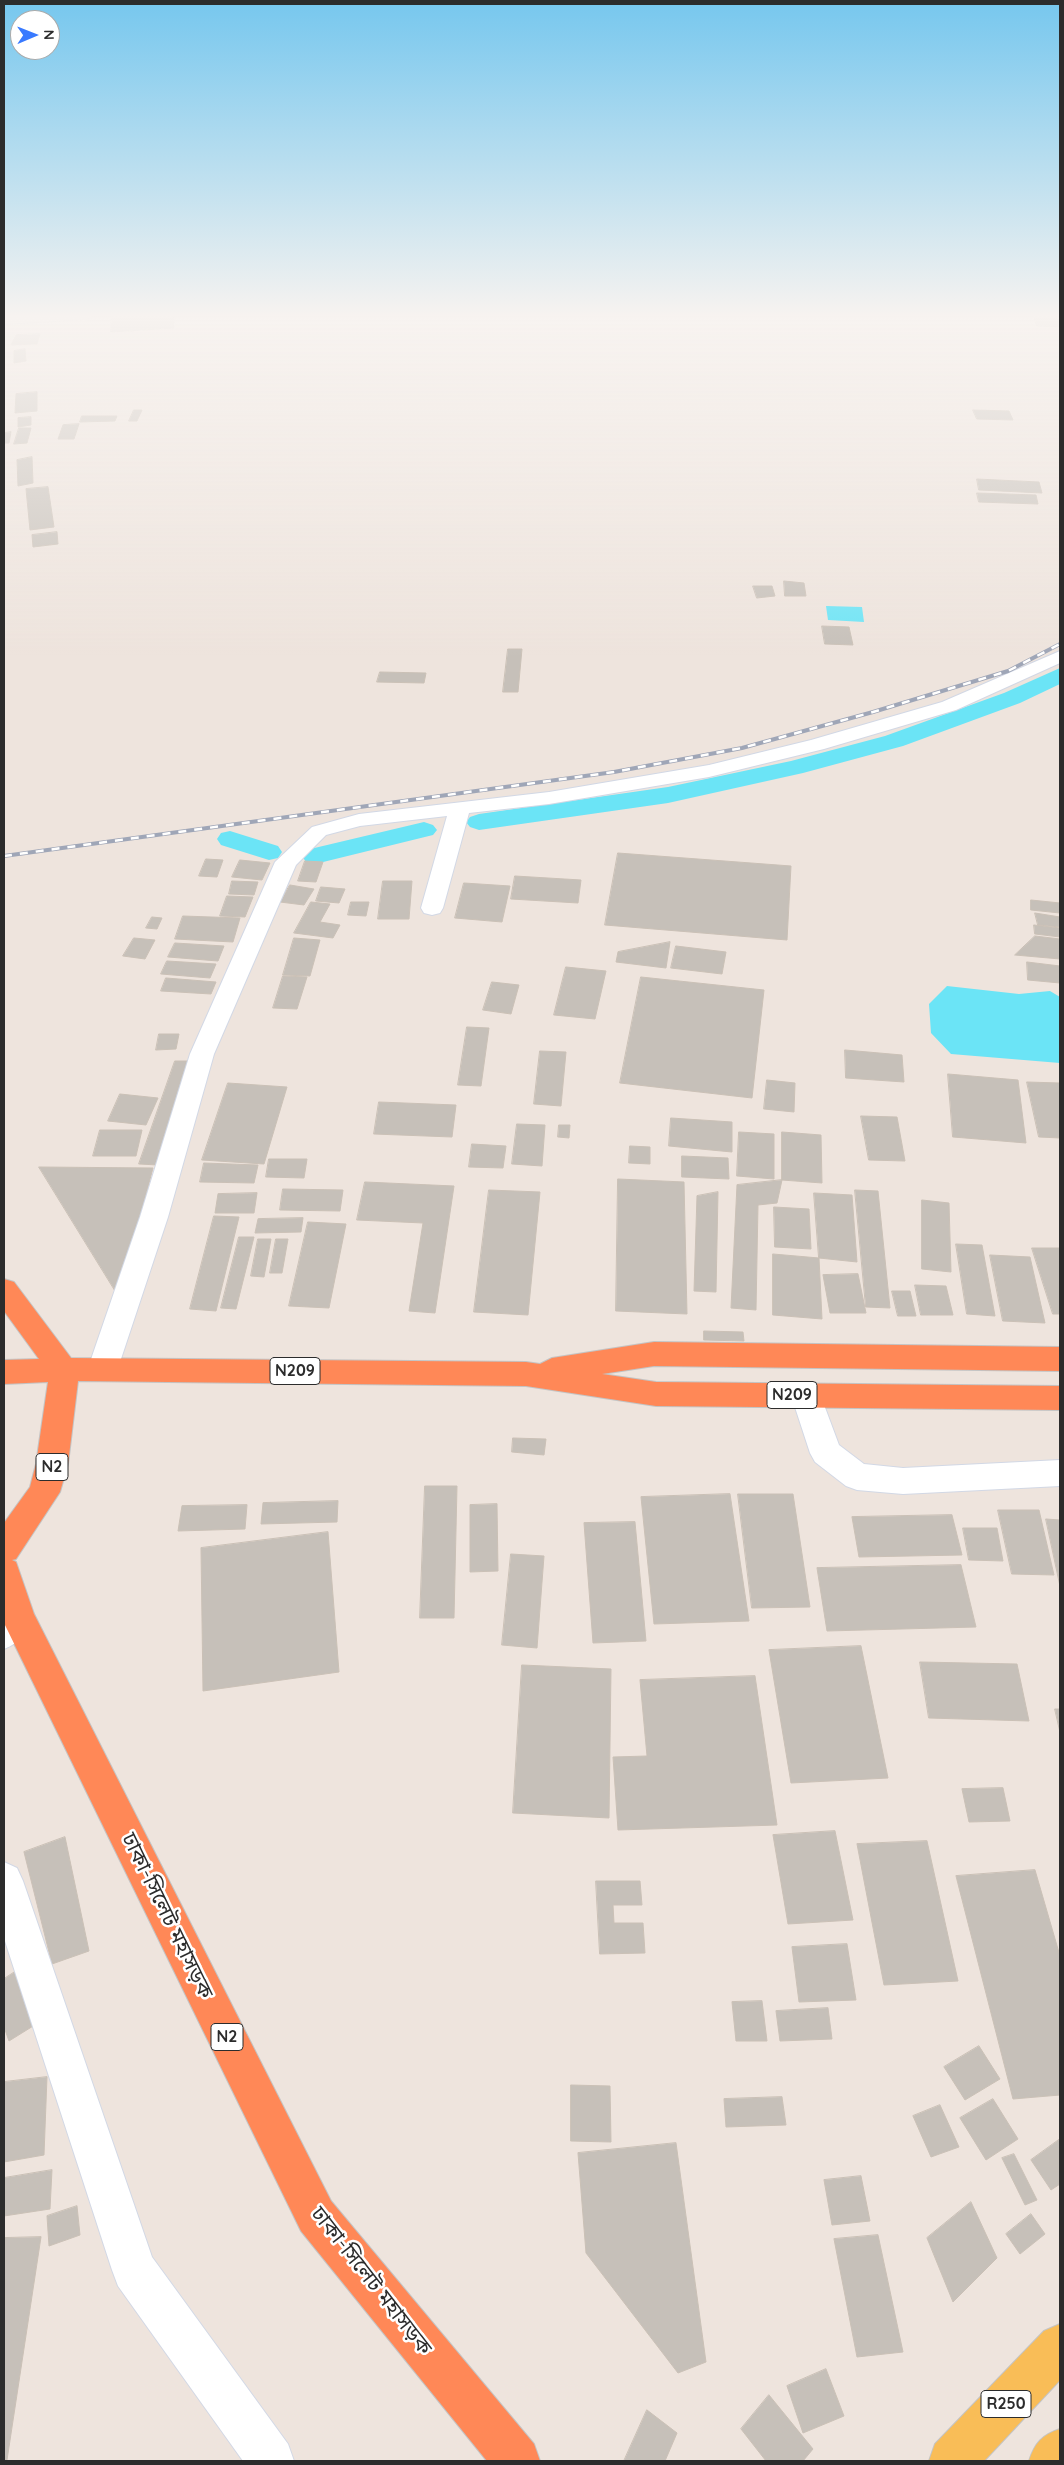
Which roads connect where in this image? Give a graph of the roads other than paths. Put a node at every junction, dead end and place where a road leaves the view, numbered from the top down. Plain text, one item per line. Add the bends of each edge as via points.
1 (1060, 656) edge
2 (460, 808) junction
3 (432, 908) dead end
4 (4, 1290) edge
5 (1060, 1359) edge
6 (103, 1368) junction
7 (64, 1371) junction
8 (4, 1372) edge
9 (526, 1374) junction
10 (806, 1395) junction
11 (1060, 1398) edge
12 (1060, 1473) edge
13 (4, 1549) edge
14 (4, 1572) edge
15 (11, 1626) edge
16 (4, 1880) edge
17 (1060, 2347) edge
18 (1060, 2452) edge
19 (271, 2461) edge
20 (517, 2461) edge
21 (952, 2461) edge
22 (1052, 2461) edge

1 - 2 street via 1004,684 949,706 818,745 709,771 549,798
2 - 3 street
2 - 6 street via 358,820 319,831 286,862 202,1054 154,1217
4 - 7 highway
5 - 9 highway, N209 via 654,1354
6 - 7 highway, N209
6 - 9 highway, N209
7 - 8 highway
7 - 13 highway, N2 via 52,1464 44,1492
9 - 10 highway, N209 via 656,1394
10 - 11 highway, N209
10 - 12 street via 826,1453 857,1477 903,1481
14 - 15 highway, ঢাকা-সিলেট মহাসড়ক / N2
15 - 20 highway, ঢাকা-সিলেট মহাসড়ক / N2 via 316,2216
16 - 19 street via 134,2270
17 - 21 main road, R250
18 - 22 main road

